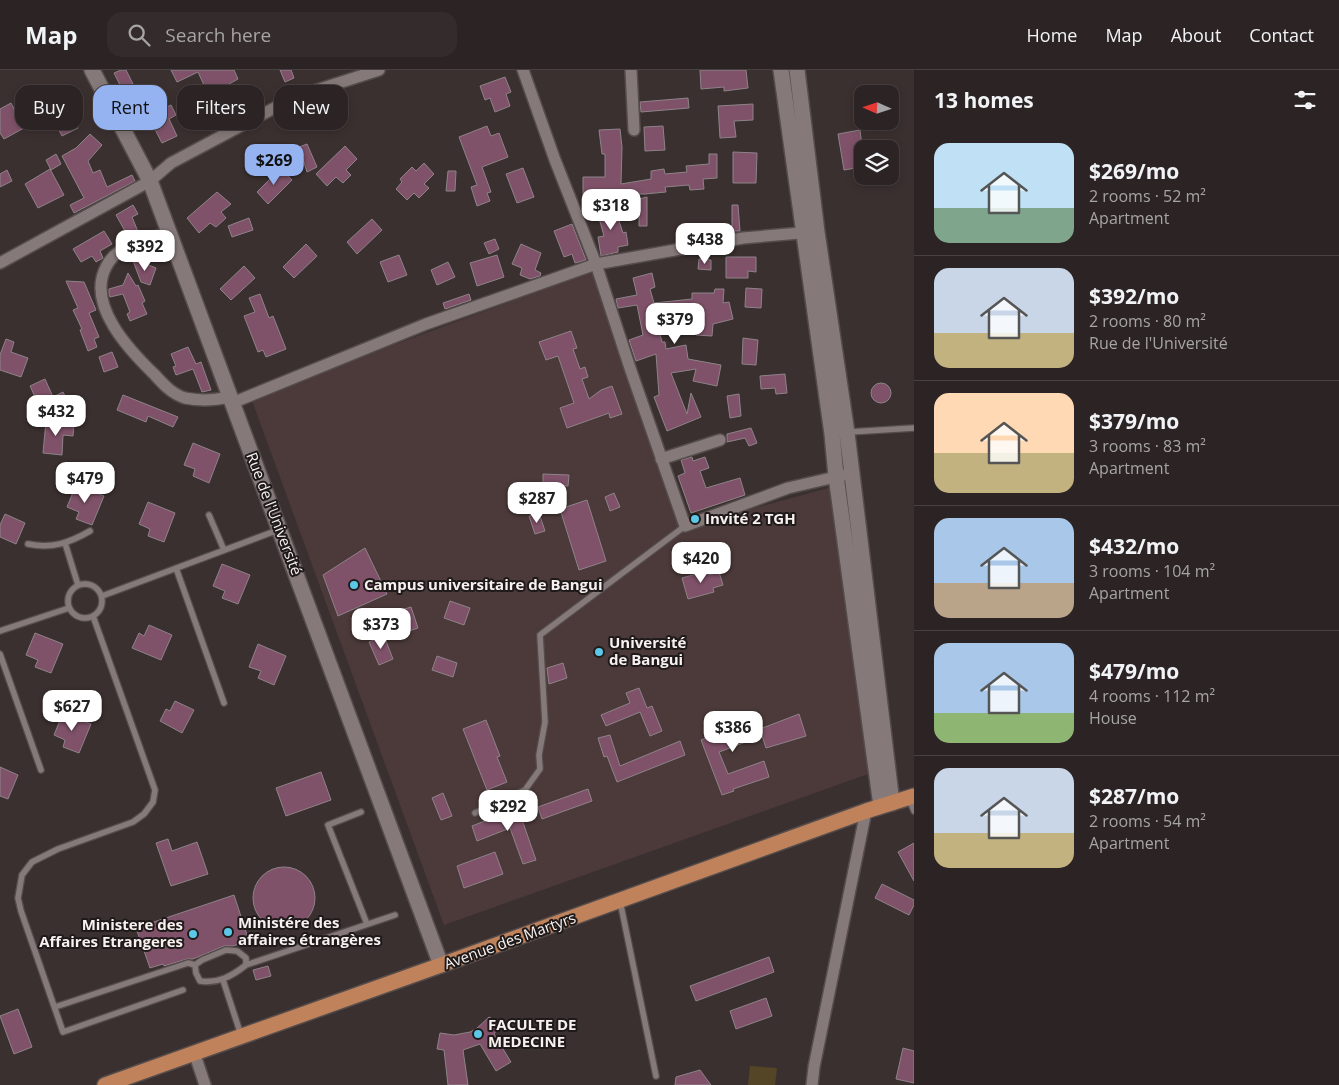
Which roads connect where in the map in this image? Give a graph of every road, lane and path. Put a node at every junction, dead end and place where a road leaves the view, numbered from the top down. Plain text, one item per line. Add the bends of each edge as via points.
1 (92, 70) edge
2 (379, 70) edge
3 (523, 70) edge
4 (630, 70) edge
5 (781, 70) edge
6 (797, 70) edge
7 (634, 130) dead end
8 (150, 181) junction
9 (810, 232) junction
10 (168, 233) junction
11 (0, 263) edge
12 (596, 264) junction
13 (231, 400) junction
14 (914, 428) edge
15 (847, 432) junction
16 (720, 440) dead end
17 (661, 459) junction
18 (843, 475) junction
19 (209, 515) dead end
20 (685, 526) junction
21 (280, 529) junction
22 (90, 531) dead end
23 (65, 543) junction
24 (28, 544) dead end
25 (224, 550) junction
26 (176, 568) junction
27 (78, 584) junction
28 (102, 596) junction
29 (69, 608) junction
30 (93, 616) junction
31 (0, 631) edge
32 (0, 654) edge
33 (224, 703) dead end
34 (41, 770) dead end
35 (912, 801) edge
36 (887, 804) junction
37 (866, 811) junction
38 (361, 812) dead end
39 (475, 813) dead end
40 (620, 900) junction
41 (395, 915) dead end
42 (367, 924) junction
43 (195, 965) junction
44 (246, 965) junction
45 (441, 966) junction
46 (223, 980) junction
47 (183, 990) dead end
48 (55, 1008) junction
49 (241, 1036) junction
50 (194, 1052) junction
51 (652, 1057) junction
52 (105, 1085) edge
53 (205, 1085) edge
54 (812, 1085) edge

1 - 8 street, Rue de l'Université
2 - 8 street via 295,97 171,163
3 - 12 street
4 - 7 street
5 - 9 street
6 - 9 street
8 - 10 street, Rue de l'Université
8 - 11 street
9 - 12 street via 743,238
9 - 15 street
9 - 18 street via 832,434
10 - 13 street, Rue de l'Université
10 - 13 street via 119,252 106,266 101,283 103,304 131,352 172,391 185,398
12 - 13 street via 419,327
12 - 17 street
13 - 21 street, Rue de l'Université
14 - 15 lane
15 - 18 street
16 - 17 street
17 - 20 street
18 - 20 street via 788,488
18 - 36 street
19 - 25 lane
20 - 39 lane via 540,635 545,722 540,769 525,790
21 - 25 lane
21 - 45 street, Rue de l'Université
22 - 23 lane
23 - 24 lane via 43,547
23 - 27 lane
25 - 26 lane
26 - 28 lane
26 - 33 lane
27 - 28 lane via 93,585
27 - 29 lane via 68,596
28 - 30 lane via 99,611
29 - 30 lane via 78,617
29 - 31 lane
30 - 48 lane via 155,790 153,802 133,822 58,849 32,862 22,875 18,898 21,911
32 - 34 lane
35 - 36 main road, Avenue des Martyrs
36 - 37 main road, Avenue des Martyrs
37 - 40 main road, Avenue des Martyrs
37 - 54 street
38 - 42 lane via 328,825
40 - 45 main road, Avenue des Martyrs
40 - 51 lane via 656,1076
41 - 42 lane
42 - 44 lane
43 - 44 lane via 226,950 237,951 246,958
43 - 46 lane via 200,981
43 - 48 lane via 188,963
44 - 46 lane
45 - 49 main road, Avenue des Martyrs
46 - 49 lane
47 - 48 lane via 63,1032
49 - 50 main road, Avenue des Martyrs
50 - 52 main road, Avenue des Martyrs
50 - 53 street
51 - 51 lane via 645,1019 627,933 641,1000

